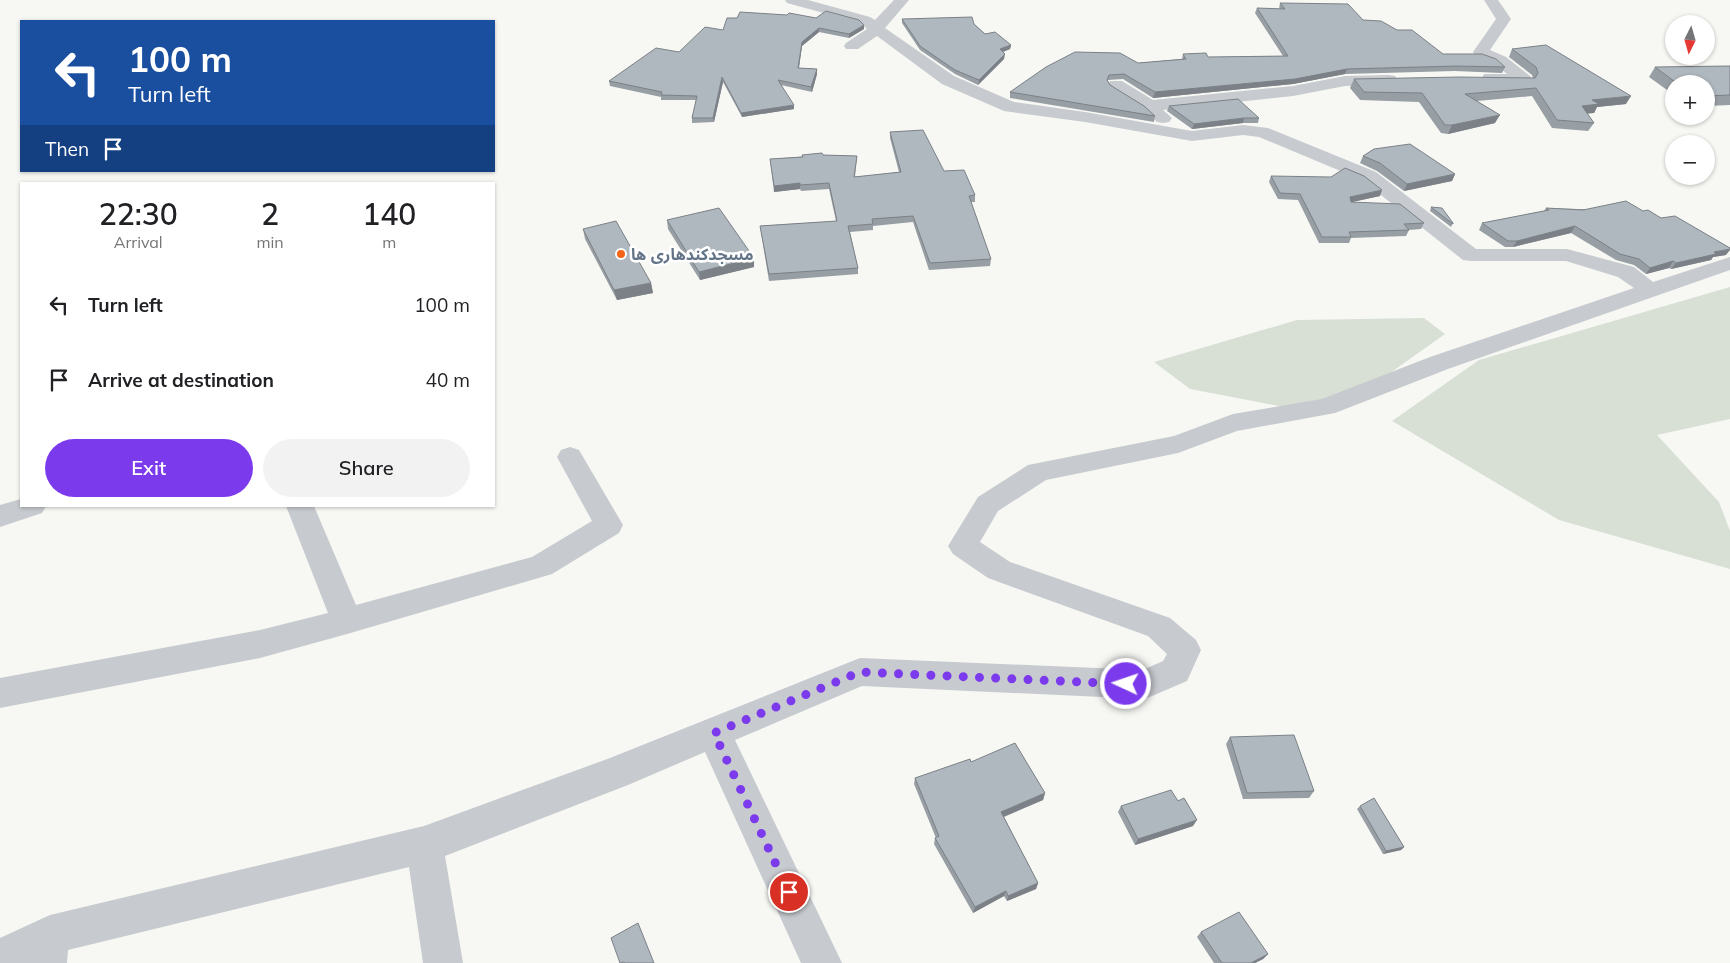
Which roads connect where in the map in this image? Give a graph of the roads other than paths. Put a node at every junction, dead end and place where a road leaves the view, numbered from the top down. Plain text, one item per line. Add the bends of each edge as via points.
1 (792, 0) edge
2 (902, 0) edge
3 (1491, 0) edge
4 (877, 27) junction
5 (852, 46) dead end
6 (1472, 78) edge
7 (1406, 79) edge
8 (1116, 85) edge
9 (1150, 106) junction
10 (1186, 136) junction
11 (1730, 263) edge
12 (1649, 290) junction
13 (570, 457) dead end
14 (29, 507) edge
15 (300, 507) edge
16 (0, 516) edge
17 (347, 620) junction
18 (0, 693) edge
19 (714, 733) junction
20 (424, 845) junction
21 (49, 949) edge
22 (0, 959) edge
23 (443, 963) edge
24 (822, 963) edge

1 - 4 street via 849,14
2 - 4 street
3 - 6 street via 1504,19 1481,52 1500,60 1524,80
4 - 5 street
4 - 10 street via 948,80 1010,107
7 - 9 street via 1345,81 1293,91
8 - 9 street
9 - 10 street
10 - 12 street via 1242,130 1262,132 1369,176 1471,255 1567,255 1626,272
11 - 12 street
12 - 19 street via 1439,363 1326,407 1233,423 1178,444 1038,472 988,504 963,546 999,570 1160,627 1185,650 1175,671 1145,685 860,672
13 - 17 street via 609,525 541,566
14 - 16 street
15 - 17 street
17 - 18 street via 260,644
19 - 20 street
19 - 24 street
20 - 21 street
20 - 23 street
21 - 22 street

